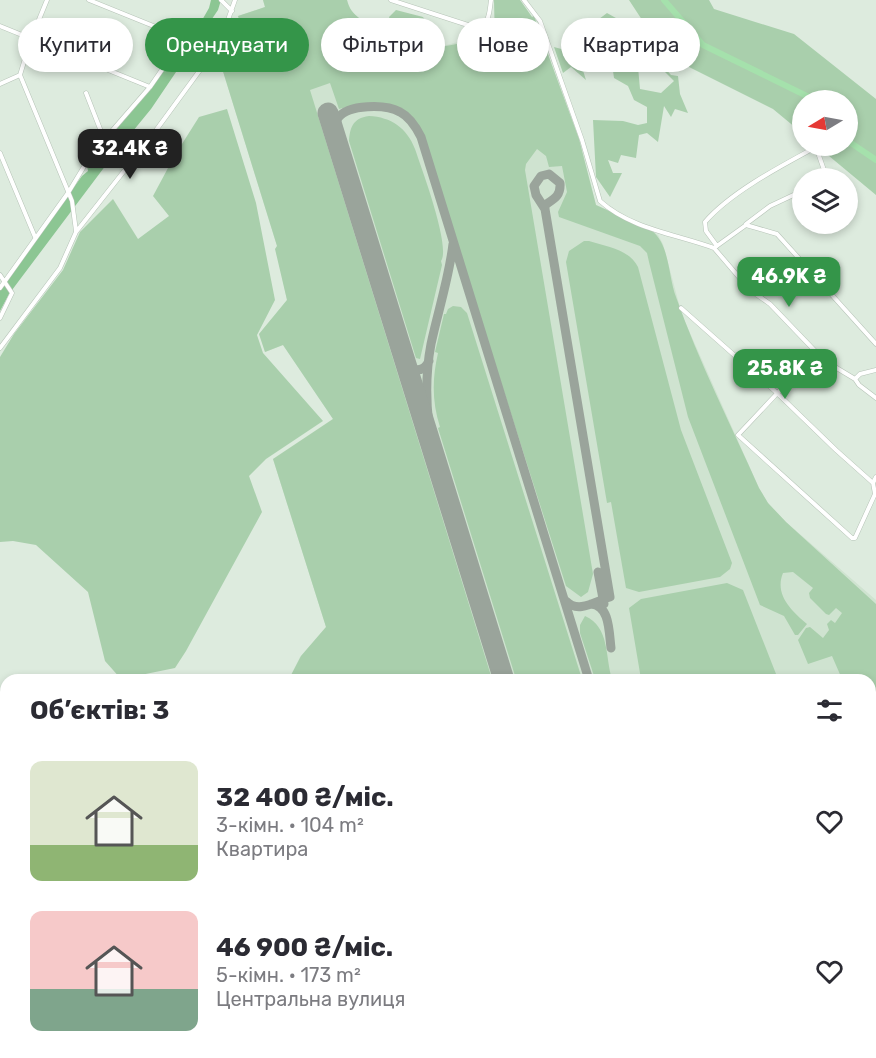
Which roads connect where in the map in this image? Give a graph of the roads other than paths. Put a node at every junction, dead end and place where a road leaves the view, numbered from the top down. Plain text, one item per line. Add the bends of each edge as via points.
1 (47, 0) edge
2 (89, 0) edge
3 (221, 0) edge
4 (235, 0) edge
5 (391, 0) edge
6 (491, 0) edge
7 (524, 0) edge
8 (232, 11) junction
9 (40, 18) edge
10 (230, 18) edge
11 (145, 22) edge
12 (0, 26) edge
13 (18, 34) edge
14 (21, 72) edge
15 (113, 72) edge
16 (160, 72) edge
17 (199, 72) edge
18 (20, 75) junction
19 (0, 84) edge
20 (150, 87) junction
21 (86, 93) dead end
22 (104, 139) junction
23 (0, 153) edge
24 (823, 168) edge
25 (68, 193) junction
26 (792, 196) edge
27 (746, 225) junction
28 (76, 232) junction
29 (35, 238) junction
30 (716, 247) junction
31 (0, 275) edge
32 (5, 281) junction
33 (0, 288) edge
34 (681, 308) dead end
35 (0, 318) edge
36 (876, 344) edge
37 (0, 348) edge
38 (816, 352) junction
39 (876, 370) edge
40 (855, 379) junction
41 (777, 393) junction
42 (876, 398) edge
43 (876, 477) edge
44 (873, 483) junction

1 - 9 street
2 - 11 street
3 - 8 street
4 - 8 street
5 - 6 street via 474,27 483,26 488,20
7 - 30 street via 540,21 597,195 607,207 627,218
8 - 10 street
12 - 13 street
14 - 18 street
15 - 20 street
16 - 20 street
17 - 28 street
18 - 19 street
18 - 25 street
20 - 22 street
21 - 22 street
22 - 25 street
23 - 29 street
24 - 30 street via 816,147 742,192 705,222
25 - 28 street
25 - 29 street
26 - 27 street via 770,206
27 - 30 street
27 - 36 street via 777,234
28 - 37 street via 60,268
29 - 32 street
30 - 38 street via 750,290 770,304
31 - 32 street
32 - 33 street
32 - 35 street via 12,292
34 - 41 street
38 - 40 street
38 - 41 street
39 - 40 street
40 - 42 street
41 - 44 street
41 - 44 street via 738,435 852,538 875,494
43 - 44 street

